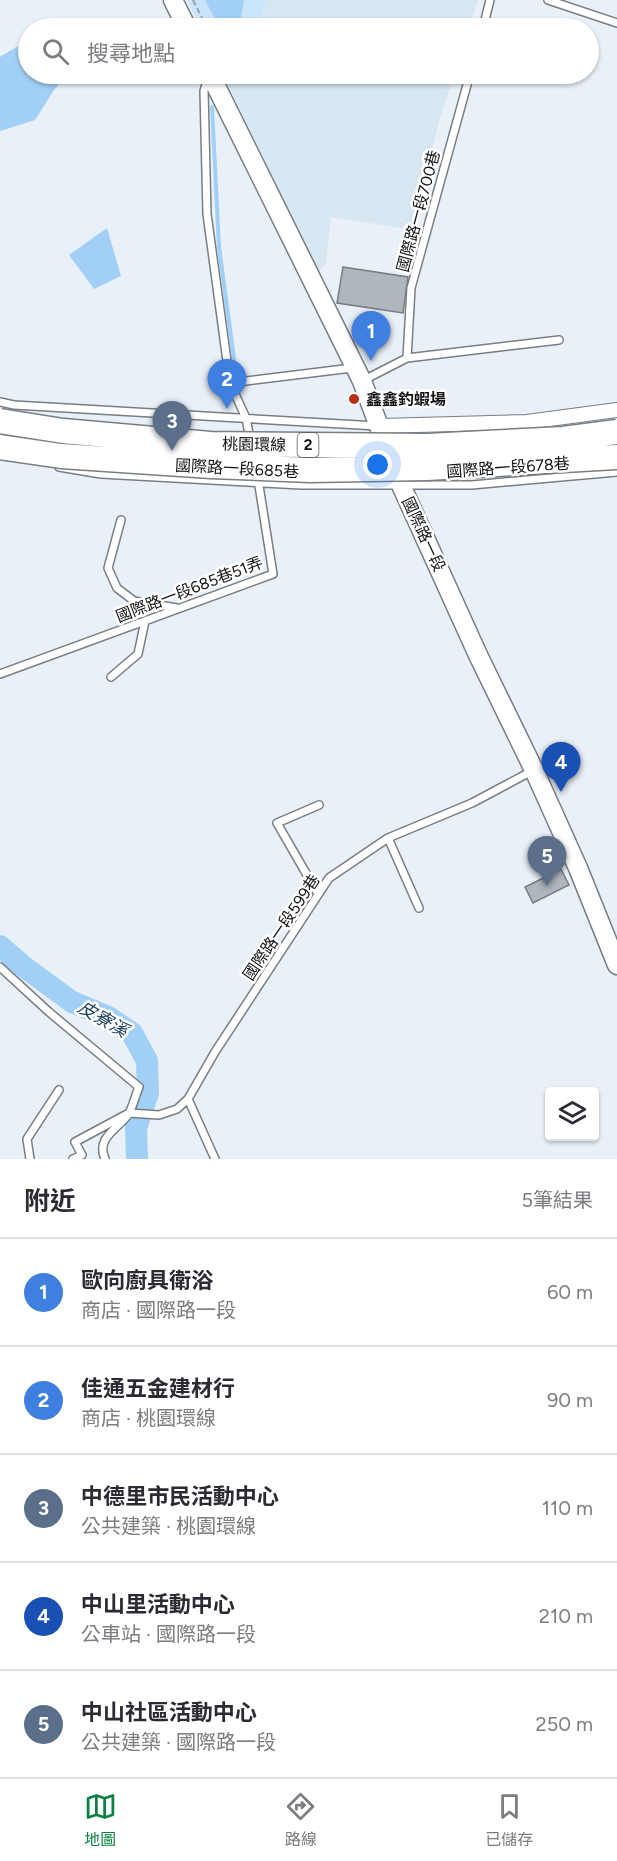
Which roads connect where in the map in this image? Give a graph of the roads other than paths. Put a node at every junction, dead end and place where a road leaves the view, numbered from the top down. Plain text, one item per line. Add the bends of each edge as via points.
1 (173, 0) edge
2 (490, 0) edge
3 (548, 0) edge
4 (182, 18) edge
5 (486, 18) edge
6 (617, 23) edge
7 (206, 84) edge
8 (215, 84) edge
9 (467, 84) edge
10 (559, 340) dead end
11 (407, 358) junction
12 (359, 374) junction
13 (230, 383) junction
14 (0, 402) edge
15 (617, 410) edge
16 (246, 418) junction
17 (0, 422) edge
18 (380, 426) junction
19 (617, 432) edge
20 (0, 447) edge
21 (253, 450) dead end
22 (617, 457) edge
23 (255, 461) dead end
24 (56, 467) dead end
25 (617, 472) edge
26 (259, 483) junction
27 (401, 485) junction
28 (121, 520) dead end
29 (180, 609) junction
30 (145, 621) junction
31 (0, 674) edge
32 (111, 676) dead end
33 (534, 770) junction
34 (320, 805) dead end
35 (388, 838) junction
36 (318, 894) junction
37 (419, 908) dead end
38 (617, 965) edge
39 (0, 967) edge
40 (59, 1090) dead end
41 (188, 1100) junction
42 (129, 1113) junction
43 (30, 1159) edge
44 (73, 1159) edge
45 (105, 1159) edge
46 (215, 1159) edge

1 - 4 street
2 - 5 lane
3 - 6 lane
7 - 13 lane via 207,214
8 - 12 street, 國際路一段
9 - 11 lane, 國際路一段700巷 via 411,288
10 - 11 lane
11 - 12 lane
12 - 13 lane
12 - 18 street, 國際路一段
13 - 16 lane
14 - 16 lane
15 - 18 street via 527,422
16 - 18 lane
16 - 21 lane
17 - 19 highway, 桃園環線 / 2, bridge via 210,444 427,446 563,439
18 - 27 street, 國際路一段
20 - 22 highway, 桃園環線 / 2, bridge via 61,456 310,470
23 - 26 lane, 國際路一段685巷51弄
24 - 26 lane, 國際路一段685巷 via 101,474
25 - 27 lane, 國際路一段678巷 via 472,485
26 - 27 lane, 國際路一段685巷
26 - 29 lane, 國際路一段685巷51弄 via 273,574
27 - 33 street, 國際路一段
28 - 29 lane via 108,568 117,588 134,601
29 - 30 lane, 國際路一段685巷51弄
30 - 31 lane, 國際路一段685巷51弄
30 - 32 lane via 138,654
33 - 35 lane, 國際路一段599巷 via 472,803
33 - 38 street, 國際路一段
34 - 36 lane via 277,824
35 - 36 lane, 國際路一段599巷 via 329,878
35 - 37 lane
36 - 41 lane, 國際路一段599巷
39 - 42 lane via 139,1087
40 - 43 lane via 27,1139
41 - 42 lane via 177,1109 159,1114
41 - 46 lane
42 - 44 lane via 75,1142 82,1155
42 - 45 lane via 105,1138

